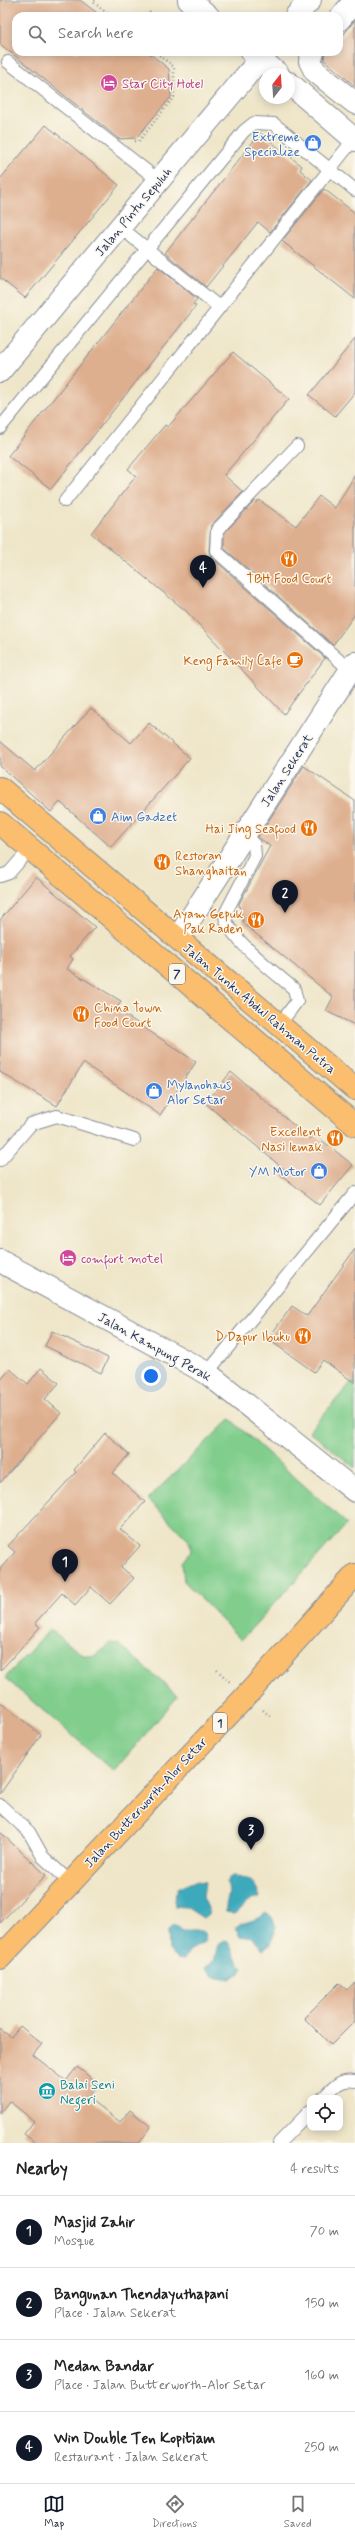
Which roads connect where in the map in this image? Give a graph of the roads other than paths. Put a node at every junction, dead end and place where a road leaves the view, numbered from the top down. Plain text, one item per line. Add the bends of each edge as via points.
1 (189, 0) edge
2 (310, 0) edge
3 (355, 0) edge
4 (203, 12) edge
5 (300, 12) edge
6 (343, 15) edge
7 (257, 56) edge
8 (261, 56) edge
9 (312, 56) edge
10 (8, 62) dead end
11 (272, 68) edge
12 (295, 88) edge
13 (355, 103) edge
14 (354, 139) edge
15 (329, 169) junction
16 (158, 180) junction
17 (355, 190) edge
18 (120, 227) junction
19 (147, 249) junction
20 (220, 307) junction
21 (0, 371) edge
22 (0, 428) edge
23 (297, 446) dead end
24 (65, 501) dead end
25 (353, 667) edge
26 (0, 788) edge
27 (0, 823) edge
28 (243, 837) junction
29 (30, 849) junction
30 (0, 876) edge
31 (178, 938) junction
32 (280, 1024) junction
33 (355, 1089) edge
34 (355, 1125) edge
35 (134, 1140) dead end
36 (0, 1160) edge
37 (355, 1193) edge
38 (0, 1261) edge
39 (207, 1373) junction
40 (355, 1491) edge
41 (355, 1575) edge
42 (0, 1805) edge
43 (70, 1882) junction
44 (0, 1958) edge
45 (355, 2081) edge
46 (326, 2095) edge
47 (307, 2114) edge
48 (279, 2143) edge

1 - 4 street
2 - 5 street
3 - 6 street
7 - 16 street, Jalan Pintu Sepuluh
8 - 11 street
9 - 13 street via 310,61 315,71
10 - 16 lane
12 - 14 street
14 - 15 lane
15 - 17 lane
15 - 19 lane via 274,124 254,123 244,131
15 - 20 lane
16 - 18 street, Jalan Pintu Sepuluh
18 - 19 lane
18 - 21 street, Jalan Pintu Sepuluh
19 - 20 lane
19 - 22 lane
20 - 24 lane
23 - 25 lane via 217,530 216,550
25 - 28 street, Jalan Sekerat
26 - 31 main road, Jalan Tunku Abdul Rahman Putra / 7
27 - 29 main road, Jalan Tunku Abdul Rahman Putra / 7
28 - 31 street, Jalan Sekerat
28 - 32 lane via 254,844 255,856 225,914 225,921 232,934 294,989 297,1001
29 - 30 lane via 9,873
29 - 34 main road, Jalan Tunku Abdul Rahman Putra / 7
31 - 32 main road, Jalan Tunku Abdul Rahman Putra / 7
32 - 33 main road, Jalan Tunku Abdul Rahman Putra / 7
35 - 36 lane via 58,1116 31,1124
37 - 39 lane
38 - 39 street, Jalan Kampung Perak
39 - 40 street, Jalan Kampung Perak
41 - 43 main road, Jalan Butterworth-Alor Setar / 1 via 246,1696
42 - 43 lane via 29,1832 43,1857
43 - 44 main road, Jalan Butterworth-Alor Setar / 1
45 - 46 lane via 347,2079 337,2083
47 - 48 lane

